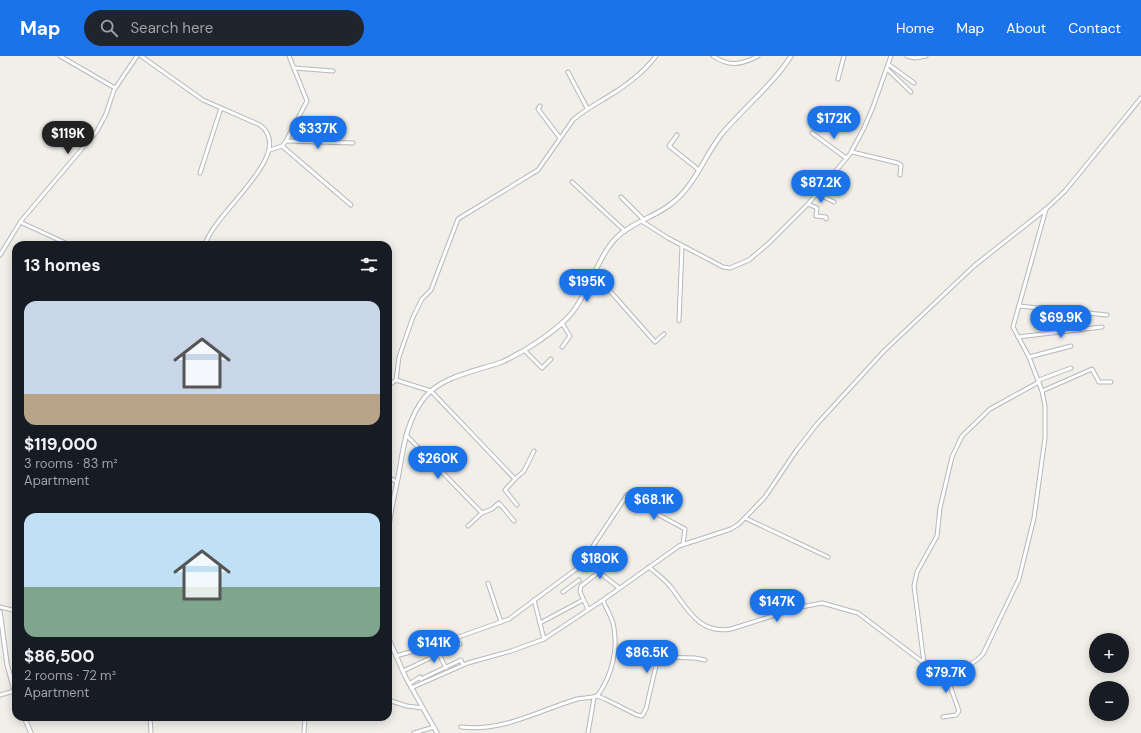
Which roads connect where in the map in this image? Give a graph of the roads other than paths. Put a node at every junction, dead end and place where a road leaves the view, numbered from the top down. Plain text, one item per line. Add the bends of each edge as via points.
1 (60, 56) edge
2 (137, 56) edge
3 (141, 56) edge
4 (289, 56) edge
5 (656, 56) edge
6 (713, 56) edge
7 (758, 56) edge
8 (791, 56) edge
9 (844, 56) edge
10 (891, 56) edge
11 (907, 56) edge
12 (926, 56) edge
13 (888, 64) junction
14 (294, 68) junction
15 (887, 69) junction
16 (333, 71) dead end
17 (568, 72) dead end
18 (838, 79) dead end
19 (914, 83) dead end
20 (115, 88) junction
21 (911, 92) dead end
22 (1141, 98) edge
23 (540, 106) dead end
24 (221, 108) junction
25 (587, 108) junction
26 (812, 133) dead end
27 (677, 135) dead end
28 (560, 138) junction
29 (286, 141) junction
30 (353, 142) dead end
31 (282, 146) junction
32 (270, 150) junction
33 (852, 152) junction
34 (846, 158) junction
35 (699, 170) junction
36 (200, 174) dead end
37 (900, 175) dead end
38 (572, 182) dead end
39 (819, 191) junction
40 (621, 197) dead end
41 (834, 202) dead end
42 (808, 204) junction
43 (351, 205) dead end
44 (1046, 210) junction
45 (826, 219) dead end
46 (644, 221) junction
47 (20, 222) junction
48 (626, 231) junction
49 (61, 241) edge
50 (207, 241) edge
51 (682, 246) junction
52 (0, 255) edge
53 (595, 274) junction
54 (1019, 306) junction
55 (1107, 315) dead end
56 (680, 321) dead end
57 (562, 323) junction
58 (1102, 327) dead end
59 (1081, 330) dead end
60 (664, 334) dead end
61 (1018, 338) junction
62 (1071, 346) dead end
63 (562, 347) dead end
64 (525, 351) junction
65 (1029, 357) junction
66 (550, 359) dead end
67 (1071, 368) dead end
68 (396, 380) junction
69 (1039, 381) junction
70 (1111, 382) dead end
71 (392, 383) edge
72 (431, 391) junction
73 (1042, 391) junction
74 (406, 436) junction
75 (534, 451) dead end
76 (392, 479) edge
77 (515, 479) junction
78 (397, 482) junction
79 (517, 505) dead end
80 (392, 510) edge
81 (482, 513) junction
82 (745, 518) junction
83 (514, 521) dead end
84 (468, 526) dead end
85 (683, 544) junction
86 (617, 553) dead end
87 (828, 557) dead end
88 (649, 567) junction
89 (599, 572) junction
90 (570, 574) junction
91 (579, 580) junction
92 (488, 582) dead end
93 (584, 583) junction
94 (619, 588) junction
95 (563, 592) dead end
96 (534, 600) junction
97 (583, 600) junction
98 (603, 600) junction
99 (0, 607) edge
100 (588, 609) junction
101 (12, 610) edge
102 (0, 612) edge
103 (501, 622) junction
104 (540, 623) junction
105 (2, 634) edge
106 (544, 639) junction
107 (460, 644) dead end
108 (392, 646) edge
109 (439, 654) junction
110 (396, 656) junction
111 (705, 660) dead end
112 (924, 663) junction
113 (463, 666) junction
114 (445, 667) junction
115 (944, 669) junction
116 (403, 671) junction
117 (447, 672) junction
118 (421, 679) junction
119 (12, 683) edge
120 (423, 683) junction
121 (409, 684) junction
122 (411, 688) junction
123 (12, 692) edge
124 (0, 695) edge
125 (595, 697) junction
126 (392, 701) edge
127 (422, 708) junction
128 (943, 717) dead end
129 (26, 721) edge
130 (150, 721) edge
131 (305, 721) edge
132 (434, 727) junction
133 (461, 727) dead end
134 (31, 733) edge
135 (151, 733) edge
136 (304, 733) edge
137 (414, 733) edge
138 (437, 733) edge
139 (588, 733) edge

1 - 20 street
2 - 20 street
3 - 24 street via 192,94
4 - 14 street
5 - 25 street via 641,73
6 - 7 street via 732,65
8 - 35 street via 782,71 735,118
9 - 18 street
10 - 13 street
11 - 12 street
13 - 15 street
13 - 19 street
14 - 16 street
14 - 29 street via 307,101
15 - 21 street
15 - 33 street via 874,106
17 - 25 street
20 - 47 street via 97,131
22 - 44 street via 1074,182
23 - 28 street via 538,109
24 - 32 street via 265,128 271,138
24 - 36 street
25 - 28 street via 573,120
26 - 34 street
27 - 35 street via 669,146
28 - 68 street via 538,170 458,219 431,290 422,299 413,317 399,358
29 - 30 street
29 - 31 street
31 - 32 street
31 - 43 street
32 - 50 street via 261,169 211,231
33 - 34 street
33 - 37 street via 898,163 901,165
34 - 39 street
35 - 46 street via 688,187 671,204
38 - 48 street
39 - 41 street
39 - 42 street
40 - 46 street
42 - 45 street via 817,208 816,216
42 - 51 street via 749,260 730,268 715,264
44 - 54 street
44 - 82 street via 974,266 884,350 808,435 765,497
46 - 48 street
46 - 51 street
47 - 49 street
47 - 52 street
48 - 53 street via 611,244
51 - 56 street
53 - 57 street via 574,311
53 - 60 street via 655,342
54 - 55 street
54 - 61 street via 1013,327
57 - 63 street via 570,336
57 - 64 street
58 - 61 street
59 - 61 street
61 - 65 street
62 - 65 street
64 - 66 street via 542,368
64 - 72 street via 455,378
65 - 69 street
67 - 69 street
68 - 71 street
68 - 72 street
69 - 73 street
69 - 112 street via 990,409 962,436 952,457 940,508 937,536 917,572 914,586
70 - 73 street via 1099,382 1092,369
72 - 74 street via 413,415
72 - 77 street
73 - 115 street via 1045,406 1045,438 1034,518 1019,579 983,654 972,665
74 - 78 street
74 - 81 street
75 - 77 street via 524,471
76 - 78 street
77 - 79 street via 505,490
78 - 80 street
81 - 83 street via 499,503
81 - 84 street
82 - 85 street via 731,529
82 - 87 street
85 - 88 street
85 - 90 street via 685,529 626,496 586,560
86 - 89 street
88 - 94 street
88 - 112 street via 670,586 694,616 710,629 731,629 822,603 858,613
89 - 93 street
89 - 94 street
90 - 91 street
90 - 96 street
91 - 93 street
91 - 95 street
92 - 103 street
93 - 97 street via 580,588
94 - 98 street
96 - 103 street
96 - 104 street
97 - 100 street
97 - 104 street
98 - 100 street
98 - 125 street via 613,624 613,659 612,671
99 - 101 street
100 - 106 street
102 - 105 street
103 - 110 street
104 - 106 street
105 - 119 street
106 - 113 street
107 - 109 street
108 - 110 street
109 - 114 street
109 - 116 street
110 - 116 street
111 - 125 street via 658,657 646,709 642,716
112 - 115 street
113 - 114 street via 461,660
113 - 117 street
114 - 117 street
114 - 118 street
115 - 128 street via 959,711 956,715
116 - 121 street
117 - 120 street
118 - 120 street
118 - 121 street
120 - 122 street
121 - 122 street
122 - 127 street
123 - 124 street
125 - 133 street via 579,698 532,717 496,726 477,729
125 - 139 street
126 - 127 street
127 - 132 street
129 - 134 street
130 - 135 street
131 - 136 street
132 - 137 street
132 - 138 street

